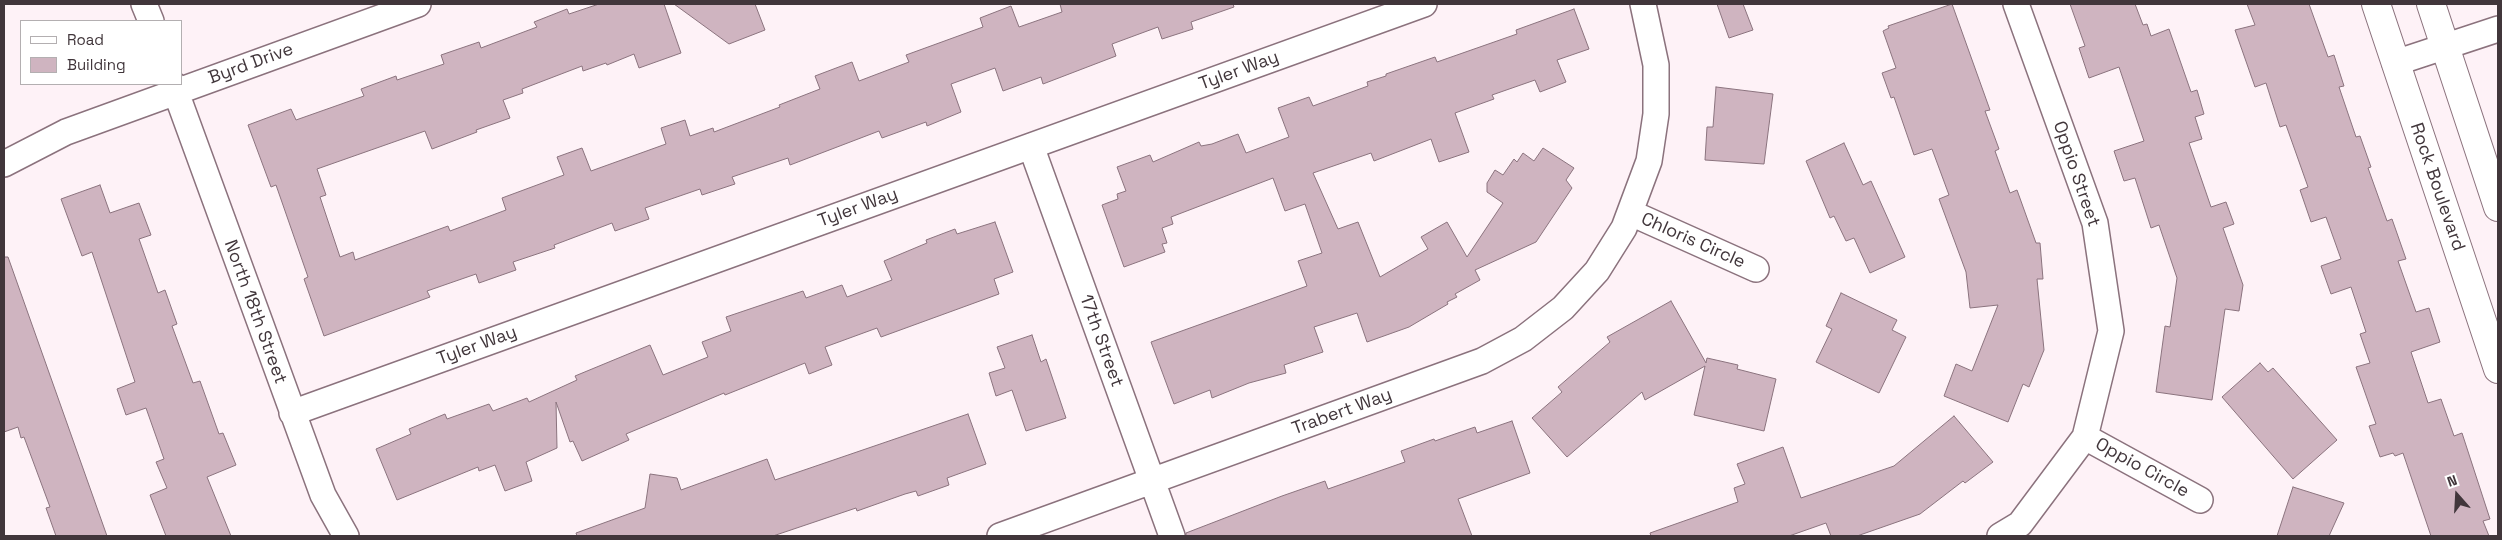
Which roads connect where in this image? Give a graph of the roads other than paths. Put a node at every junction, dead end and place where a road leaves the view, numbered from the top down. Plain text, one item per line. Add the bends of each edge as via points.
1 (144, 4) edge
2 (418, 4) edge
3 (1424, 4) edge
4 (1643, 4) edge
5 (2016, 4) edge
6 (2376, 4) edge
7 (2430, 4) edge
8 (150, 20) edge
9 (2498, 29) edge
10 (2445, 47) junction
11 (2396, 63) junction
12 (182, 84) edge
13 (174, 87) edge
14 (1031, 146) junction
15 (4, 164) edge
16 (2498, 207) edge
17 (1631, 213) junction
18 (1756, 269) dead end
19 (2498, 369) edge
20 (292, 412) junction
21 (2084, 437) junction
22 (1152, 481) junction
23 (2200, 500) dead end
24 (346, 536) edge
25 (1000, 536) edge
26 (1172, 536) edge
27 (2000, 536) edge

1 - 8 street
2 - 12 street, Byrd Drive
3 - 14 street, Tyler Way
4 - 17 street, Trabert Way via 1656,66 1656,114 1649,160
5 - 21 street, Oppio Street via 2095,223 2111,331
6 - 11 main road, Rock Boulevard
7 - 10 main road
9 - 10 street
10 - 11 street
10 - 16 main road
11 - 19 main road, Rock Boulevard
13 - 15 street, Byrd Drive via 66,132
13 - 20 street, North 18th Street
14 - 20 street, Tyler Way
14 - 22 street, 17th Street
17 - 18 street, Chloris Circle
17 - 22 street, Trabert Way via 1597,271 1563,308 1524,339 1482,361
20 - 24 street, North 18th Street via 323,495
21 - 23 street, Oppio Circle
21 - 27 street via 2020,524
22 - 25 street, Trabert Way
22 - 26 street, 17th Street

